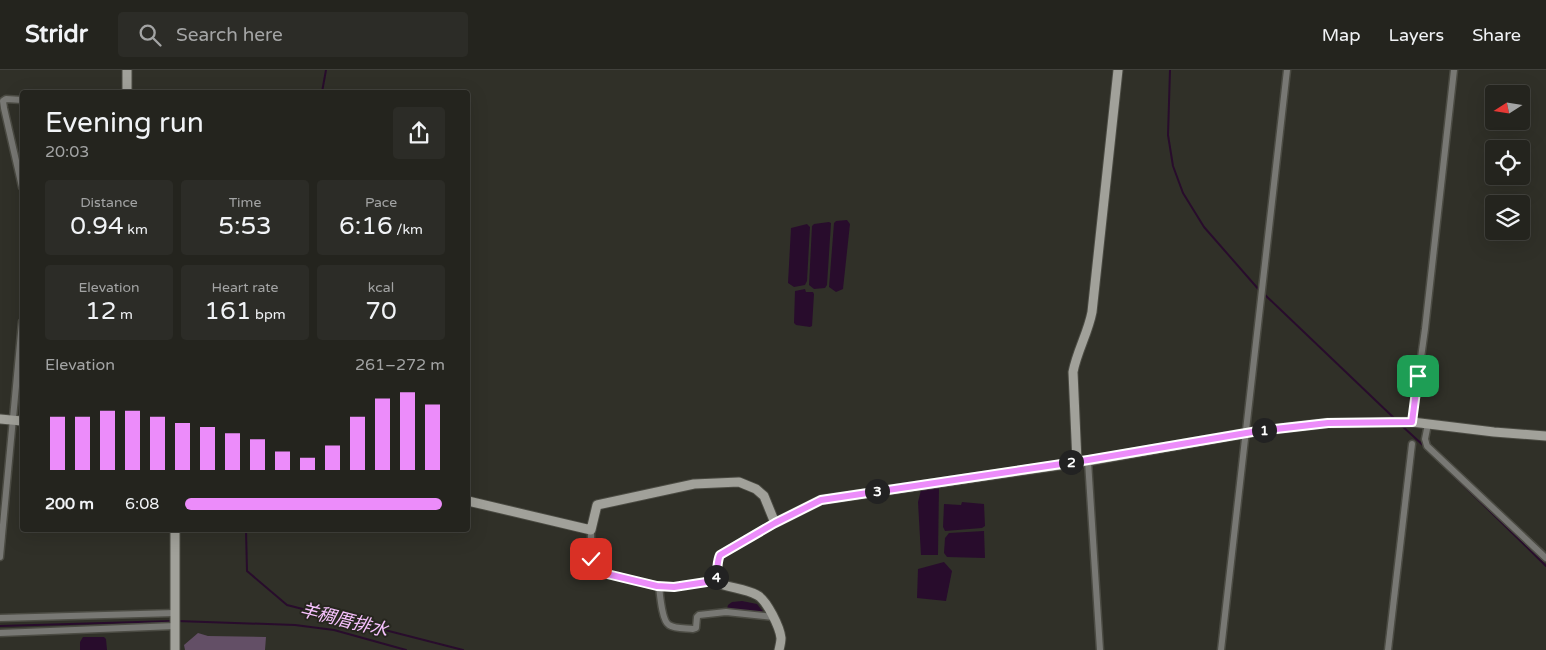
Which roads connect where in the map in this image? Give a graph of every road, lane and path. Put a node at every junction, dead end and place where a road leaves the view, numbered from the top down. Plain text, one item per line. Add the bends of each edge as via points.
1 (128, 70) edge
2 (1118, 70) edge
3 (1287, 70) edge
4 (1454, 70) edge
5 (127, 90) edge
6 (20, 100) edge
7 (20, 178) edge
8 (20, 372) edge
9 (0, 419) edge
10 (18, 421) edge
11 (1409, 422) junction
12 (1428, 424) junction
13 (1246, 433) junction
14 (1546, 436) edge
15 (1412, 444) dead end
16 (1088, 460) junction
17 (1077, 462) junction
18 (470, 501) edge
19 (775, 523) junction
20 (591, 530) junction
21 (175, 532) edge
22 (0, 557) edge
23 (1546, 558) edge
24 (713, 581) junction
25 (659, 586) junction
26 (773, 617) junction
27 (0, 618) edge
28 (175, 619) junction
29 (0, 633) edge
30 (175, 650) edge
31 (779, 650) edge
32 (1100, 650) edge
33 (1220, 650) edge
34 (1388, 650) edge

1 - 5 street
2 - 17 street via 1092,312 1073,372
3 - 13 street
4 - 11 street via 1425,329
6 - 7 street via 3,101
8 - 10 street
9 - 10 street
10 - 22 street
11 - 12 street
11 - 13 street via 1328,423
12 - 14 street
12 - 23 street via 1425,439 1428,446
13 - 16 street
13 - 33 street
15 - 34 street
16 - 17 street
16 - 32 street
17 - 19 street via 821,500
18 - 20 street
19 - 20 street via 764,496 739,482 694,484 598,506
19 - 24 street via 720,555
20 - 25 street via 591,559 595,568 603,573
21 - 28 street
24 - 25 street
24 - 26 street via 759,595
25 - 26 street via 666,624 671,627 696,628 699,614 716,612
26 - 31 street via 781,638
27 - 28 street
28 - 29 street
28 - 30 street

